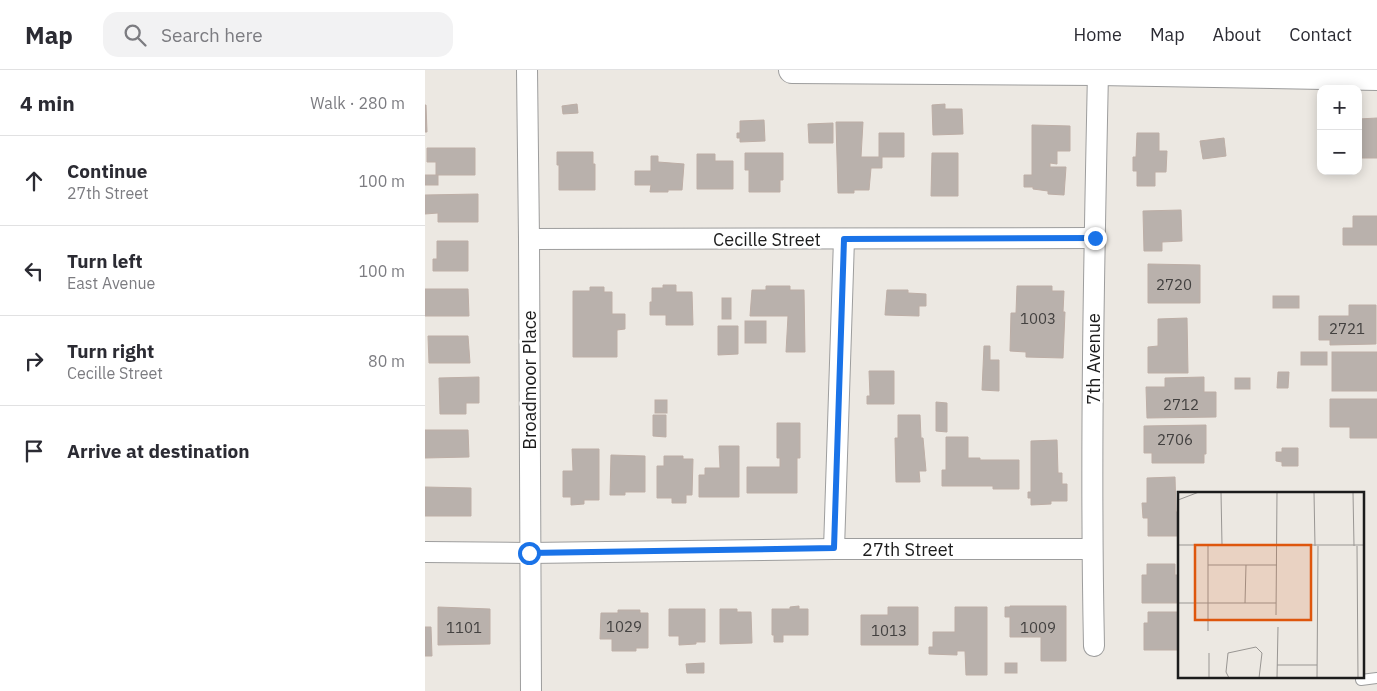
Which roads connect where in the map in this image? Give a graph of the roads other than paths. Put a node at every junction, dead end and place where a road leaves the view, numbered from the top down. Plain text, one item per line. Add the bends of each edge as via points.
1 (527, 70) edge
2 (792, 70) edge
3 (1098, 71) edge
4 (1377, 77) edge
5 (1095, 238) junction
6 (529, 239) junction
7 (844, 239) junction
8 (834, 548) junction
9 (1092, 549) junction
10 (425, 552) edge
11 (529, 553) junction
12 (1094, 646) dead end
13 (1377, 678) edge
14 (1361, 680) dead end
15 (531, 691) edge

1 - 6 street, Broadmoor Place
2 - 3 street
3 - 4 street
3 - 5 street, 7th Avenue
5 - 7 street, Cecille Street
5 - 9 street, 7th Avenue
6 - 7 street, Cecille Street
6 - 11 street, Broadmoor Place
7 - 8 street
8 - 9 street, 27th Street
8 - 11 street, 27th Street
9 - 12 street, 7th Avenue
10 - 11 street, 27th Street
11 - 15 street, Broadmoor Place
13 - 14 lane

